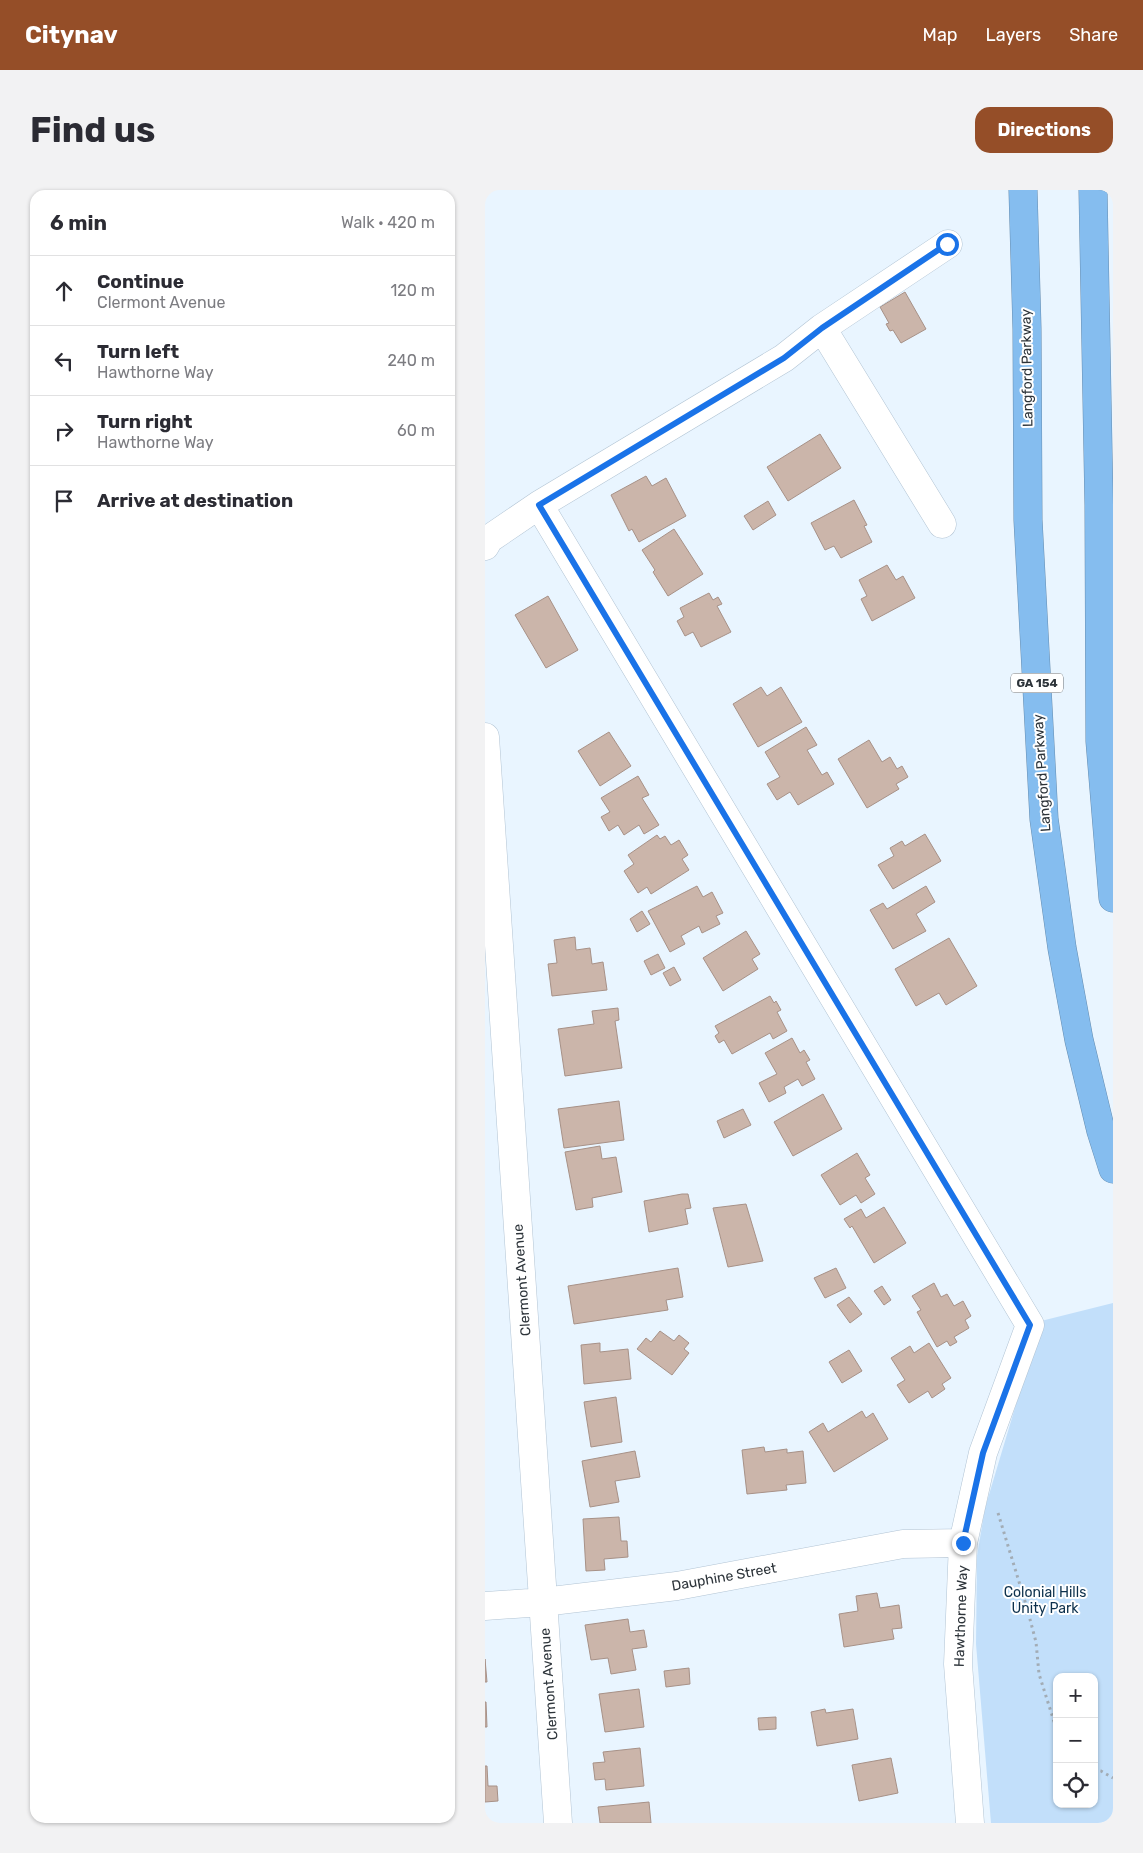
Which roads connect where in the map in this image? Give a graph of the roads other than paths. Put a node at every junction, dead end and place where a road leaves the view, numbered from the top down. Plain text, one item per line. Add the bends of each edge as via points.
1 (1023, 190) edge
2 (1093, 190) edge
3 (947, 244) dead end
4 (822, 328) junction
5 (539, 505) junction
6 (942, 524) dead end
7 (485, 546) edge
8 (485, 737) edge
9 (1113, 898) edge
10 (1113, 1169) edge
11 (963, 1543) junction
12 (543, 1602) junction
13 (485, 1606) edge
14 (558, 1823) edge
15 (970, 1823) edge

1 - 10 highway, Langford Parkway / GA 154 via 1028,520 1044,819 1079,1040
2 - 9 highway via 1100,741
3 - 4 street
4 - 5 street via 784,358
4 - 6 street
5 - 7 street via 489,539
5 - 11 street, Hawthorne Way via 1030,1325 983,1453
8 - 12 street, Clermont Avenue
11 - 12 street, Dauphine Street via 903,1544 677,1586
11 - 15 street, Hawthorne Way via 958,1664
12 - 13 street, Dauphine Street
12 - 14 street, Clermont Avenue

